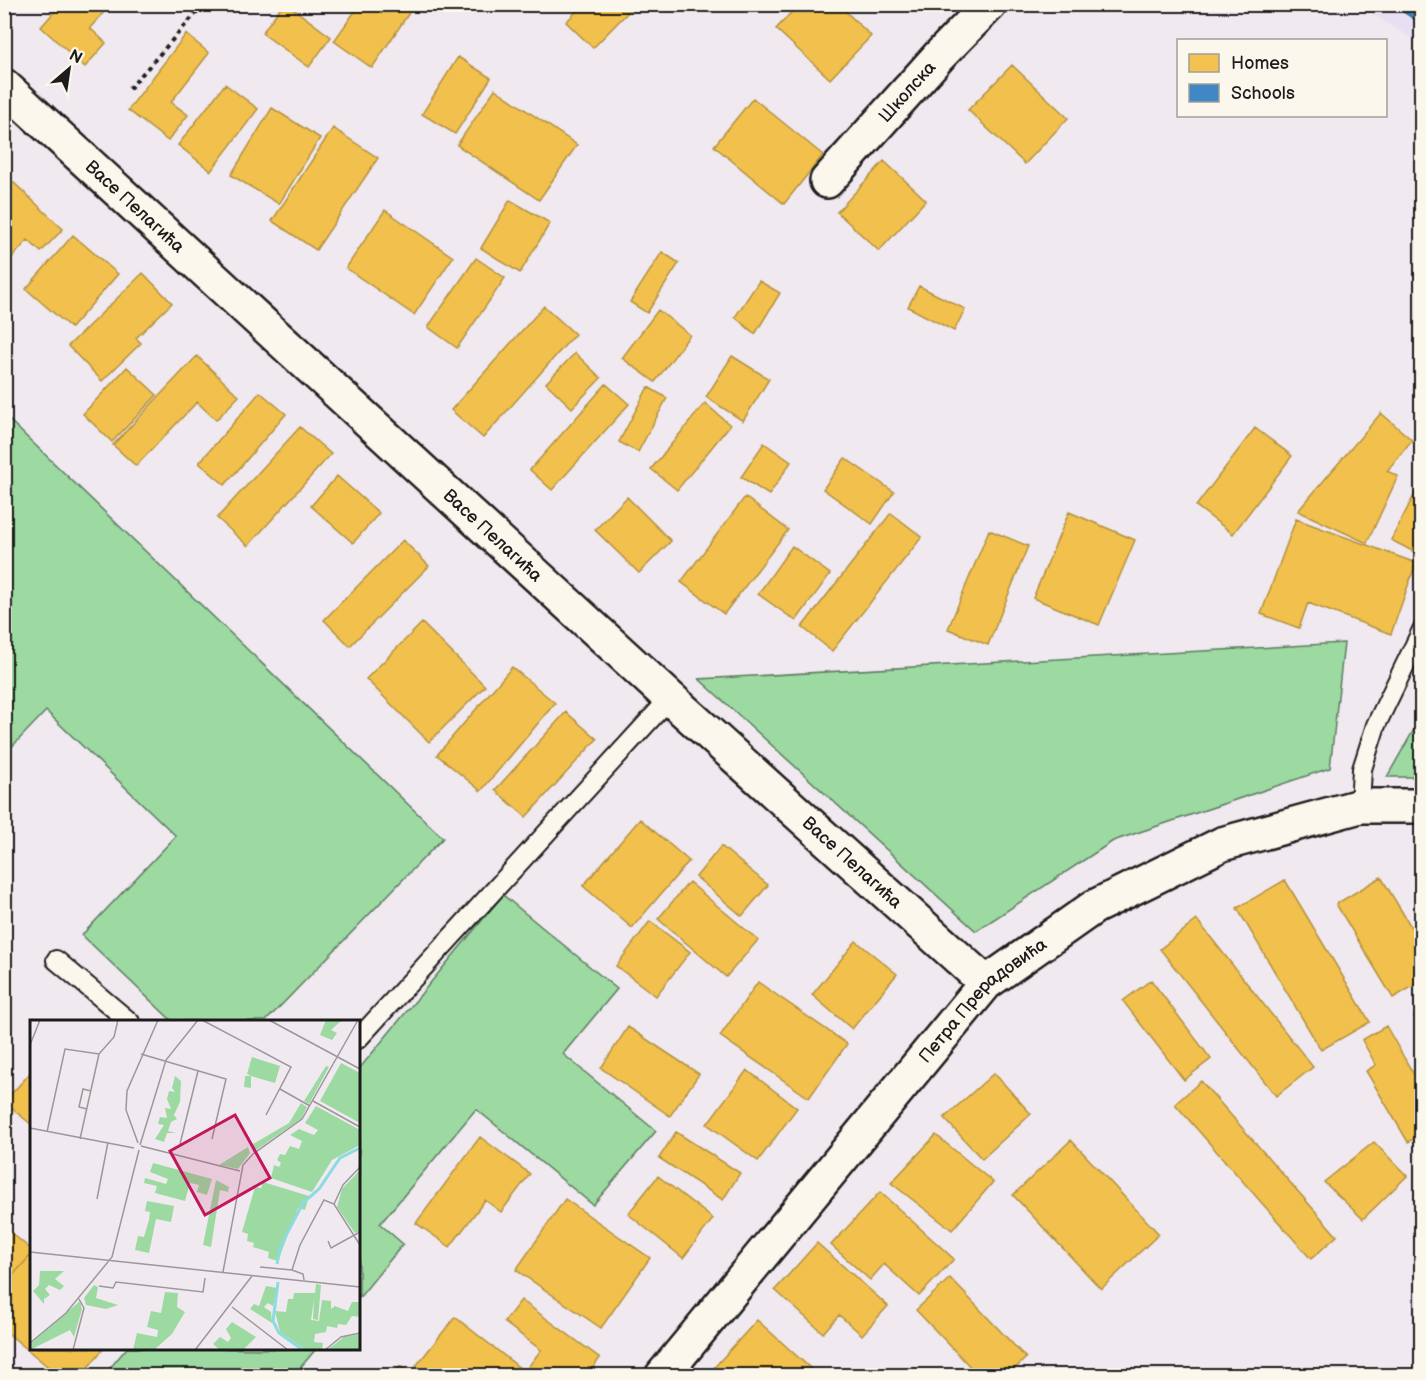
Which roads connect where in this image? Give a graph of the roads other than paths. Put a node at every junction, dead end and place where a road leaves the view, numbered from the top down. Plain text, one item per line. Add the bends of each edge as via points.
1 (990, 4) edge
2 (4, 86) edge
3 (827, 181) dead end
4 (1422, 630) edge
5 (670, 698) junction
6 (1360, 806) junction
7 (1422, 806) edge
8 (56, 960) dead end
9 (986, 983) junction
10 (128, 1020) edge
11 (360, 1037) edge
12 (662, 1376) edge

1 - 3 street, Школска
2 - 5 street, Васе Пелагића
4 - 6 lane via 1376,725 1362,769
5 - 9 street, Васе Пелагића
5 - 11 lane
6 - 7 street, Петра Прерадовића
6 - 9 street, Петра Прерадовића via 1221,844 1094,907
8 - 10 lane
9 - 12 street, Петра Прерадовића

